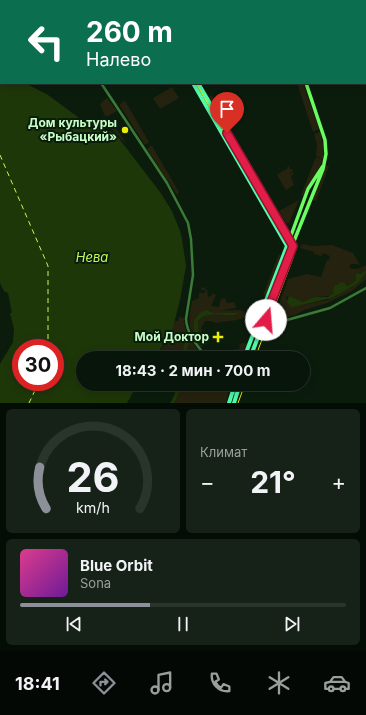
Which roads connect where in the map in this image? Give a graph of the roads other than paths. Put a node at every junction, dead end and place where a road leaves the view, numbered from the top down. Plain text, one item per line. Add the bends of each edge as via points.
1 (103, 84) edge
2 (194, 84) edge
3 (199, 84) edge
4 (306, 84) edge
5 (323, 166) junction
6 (289, 240) junction
7 (287, 246) junction
8 (293, 246) junction
9 (366, 288) edge
10 (269, 293) junction
11 (274, 295) junction
12 (265, 318) junction
13 (270, 325) junction
14 (261, 330) junction
15 (248, 348) junction
16 (253, 350) joint
17 (202, 351) edge
18 (247, 351) edge
19 (233, 391) joint
20 (237, 391) edge
21 (236, 395) junction
22 (229, 403) edge
23 (234, 403) edge

1 - 17 street via 167,183 188,223 193,275 186,319 190,335
2 - 7 main road
3 - 6 main road
4 - 5 street via 326,145
5 - 6 street via 308,190
5 - 8 street
6 - 7 street
6 - 8 main road
7 - 8 street
7 - 10 main road
8 - 11 main road
9 - 13 street via 330,308
10 - 11 main road
10 - 15 main road
11 - 12 main road
12 - 13 street
12 - 14 main road
13 - 14 street
14 - 16 main road
15 - 16 main road
15 - 18 main road
19 - 21 street
19 - 22 main road
20 - 21 main road
21 - 23 main road

